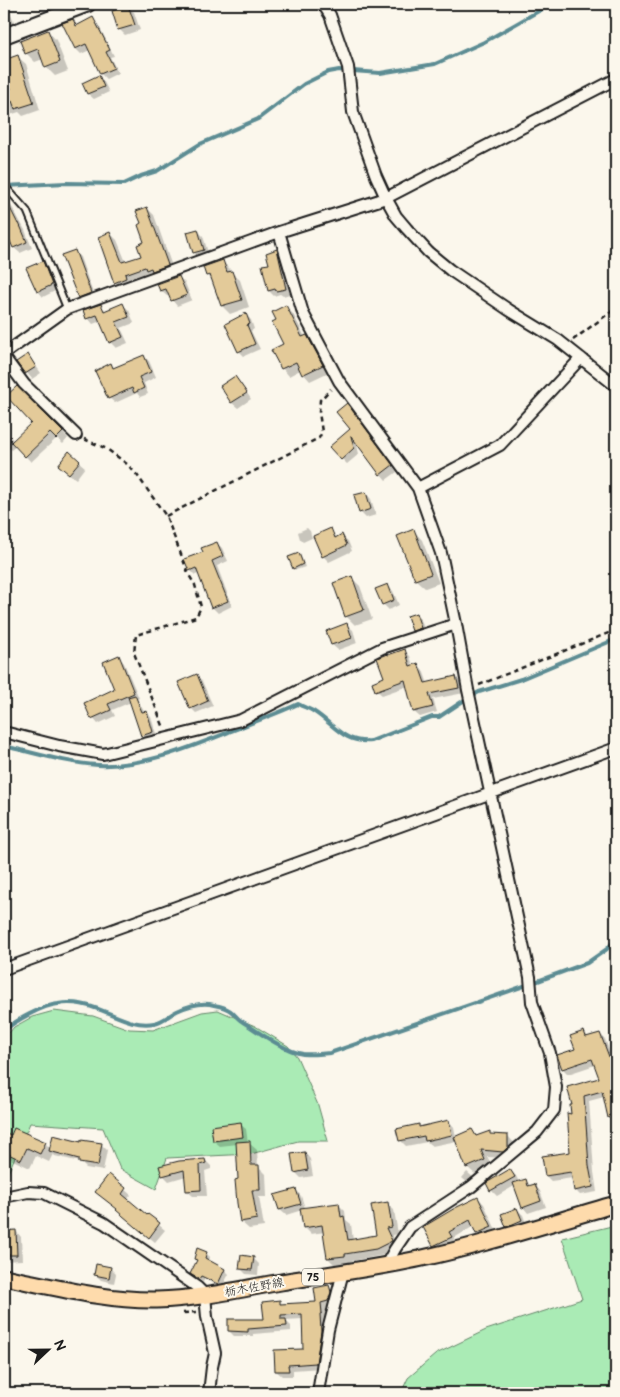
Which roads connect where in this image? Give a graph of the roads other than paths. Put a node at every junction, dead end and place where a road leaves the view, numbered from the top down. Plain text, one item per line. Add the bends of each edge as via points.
1 (88, 4) edge
2 (323, 4) edge
3 (4, 36) edge
4 (616, 79) edge
5 (4, 185) edge
6 (386, 198) junction
7 (279, 232) junction
8 (67, 309) junction
9 (4, 356) edge
10 (581, 358) junction
11 (616, 386) edge
12 (76, 435) road end
13 (418, 488) junction
14 (456, 624) junction
15 (4, 732) edge
16 (616, 748) edge
17 (491, 792) junction
18 (4, 969) edge
19 (4, 1197) edge
20 (616, 1204) edge
21 (386, 1265) junction
22 (343, 1272) junction
23 (4, 1278) edge
24 (205, 1295) junction
25 (209, 1393) edge
26 (318, 1393) edge

1 - 3 main road
2 - 6 street via 348,67 353,112
4 - 6 street
5 - 8 lane via 27,211
6 - 7 street
6 - 10 street via 406,229 428,252
7 - 8 street
7 - 13 street via 303,312 339,381
8 - 9 street
9 - 12 street via 24,384
10 - 11 street
10 - 13 street via 500,445
13 - 14 street via 441,553
14 - 15 street via 382,648 241,720 103,754
14 - 17 street
16 - 17 street
17 - 18 street
17 - 21 street via 530,977 532,1002 550,1053 556,1087 554,1110 537,1132 471,1187 410,1227
19 - 24 street via 28,1192 44,1193 104,1222
20 - 21 main road, 栃木佐野線 / 75 via 428,1257
21 - 22 main road, 栃木佐野線 / 75
22 - 24 main road, 栃木佐野線 / 75
22 - 26 street via 328,1330
23 - 24 main road, 栃木佐野線 / 75 via 122,1298 158,1300
24 - 25 street via 215,1353

